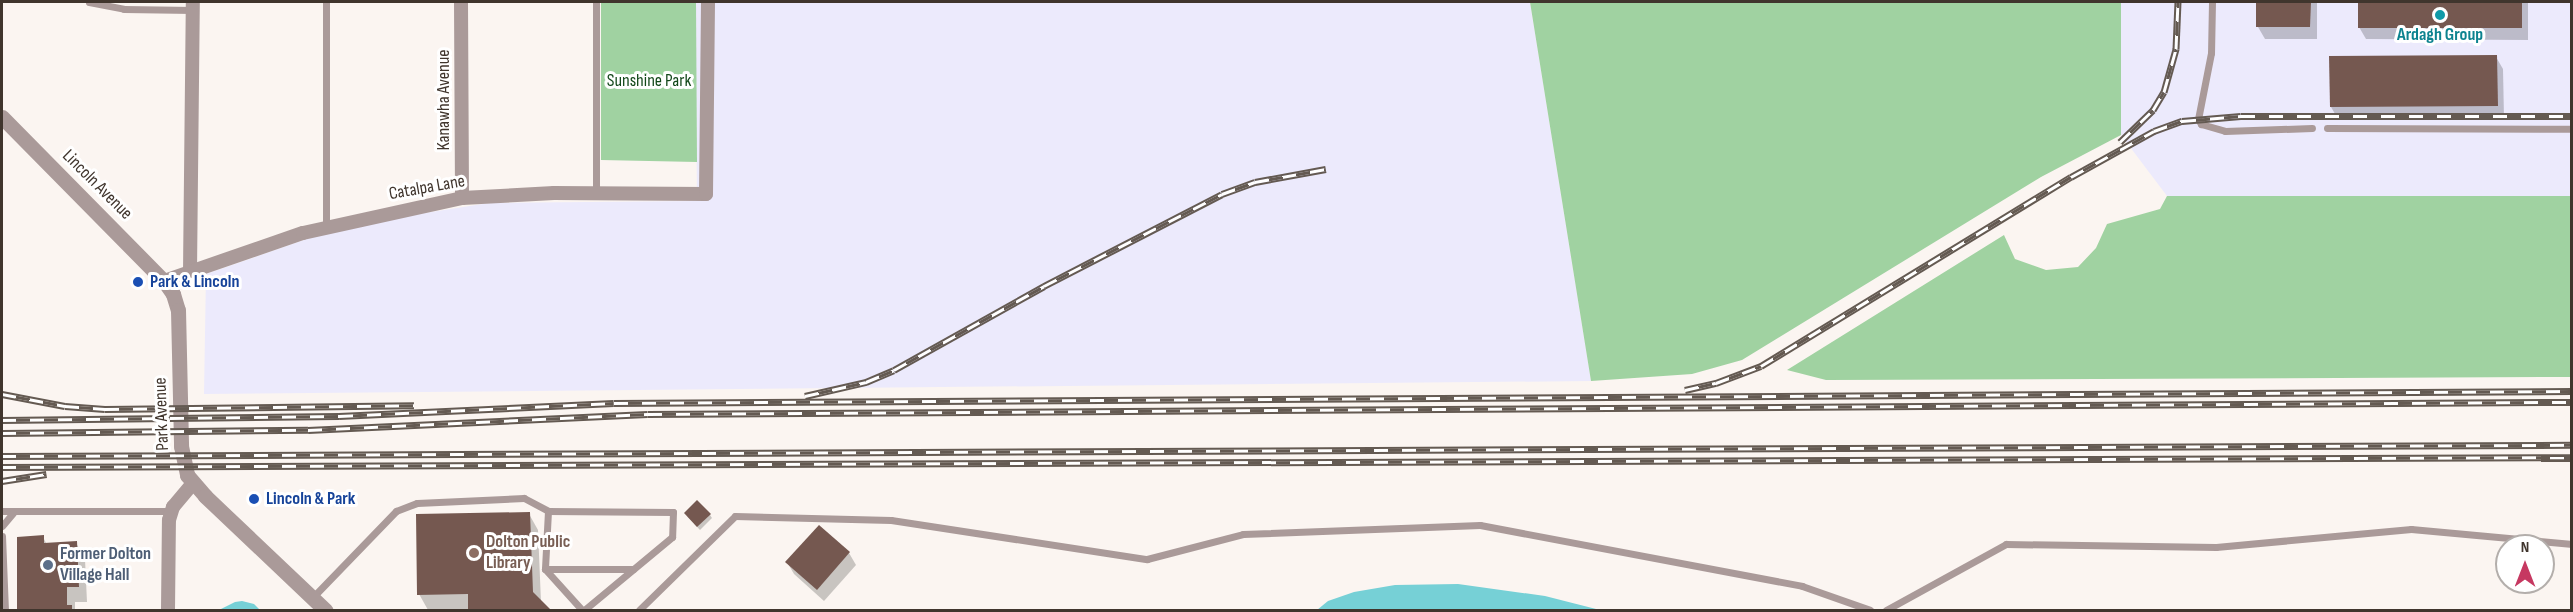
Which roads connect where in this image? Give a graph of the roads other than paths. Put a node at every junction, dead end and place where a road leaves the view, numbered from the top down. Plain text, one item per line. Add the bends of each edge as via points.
1 (88, 2) edge
2 (326, 2) edge
3 (461, 2) edge
4 (596, 2) edge
5 (708, 2) edge
6 (2212, 2) edge
7 (193, 6) edge
8 (2, 117) edge
9 (2312, 128) dead end
10 (2327, 128) dead end
11 (2571, 129) edge
12 (596, 193) junction
13 (462, 198) junction
14 (326, 227) junction
15 (190, 272) junction
16 (164, 281) junction
17 (193, 483) junction
18 (2, 511) edge
19 (172, 511) junction
20 (548, 511) junction
21 (13, 513) junction
22 (2, 526) edge
23 (2, 536) edge
24 (2571, 544) edge
25 (545, 569) junction
26 (633, 569) junction
27 (312, 598) junction
28 (5, 610) edge
29 (168, 610) edge
30 (325, 610) edge
31 (583, 610) edge
32 (639, 610) edge
33 (1870, 610) edge
34 (1886, 610) edge

1 - 7 lane via 124,9
2 - 14 lane
3 - 13 street, Kanawha Avenue
4 - 12 lane
5 - 12 street, Catalpa Lane via 706,194
6 - 9 lane via 2211,53 2198,118 2201,124 2225,130
7 - 15 street
8 - 16 street, Lincoln Avenue
10 - 11 lane
12 - 13 street, Catalpa Lane
13 - 14 street, Catalpa Lane
14 - 15 street, Catalpa Lane
15 - 16 street, Catalpa Lane
16 - 17 street, Park Avenue via 178,310 181,446
17 - 19 street
17 - 27 street
18 - 21 lane
19 - 21 lane
19 - 29 street
20 - 25 lane
20 - 26 lane via 673,512 672,537
20 - 27 lane via 524,498 417,503 396,511
21 - 22 lane
23 - 28 lane
24 - 34 lane via 2411,529 2216,547 2006,544
25 - 26 lane
25 - 31 lane
26 - 31 lane
27 - 30 street
32 - 33 lane via 735,516 891,520 1147,560 1243,534 1480,525 1802,586

